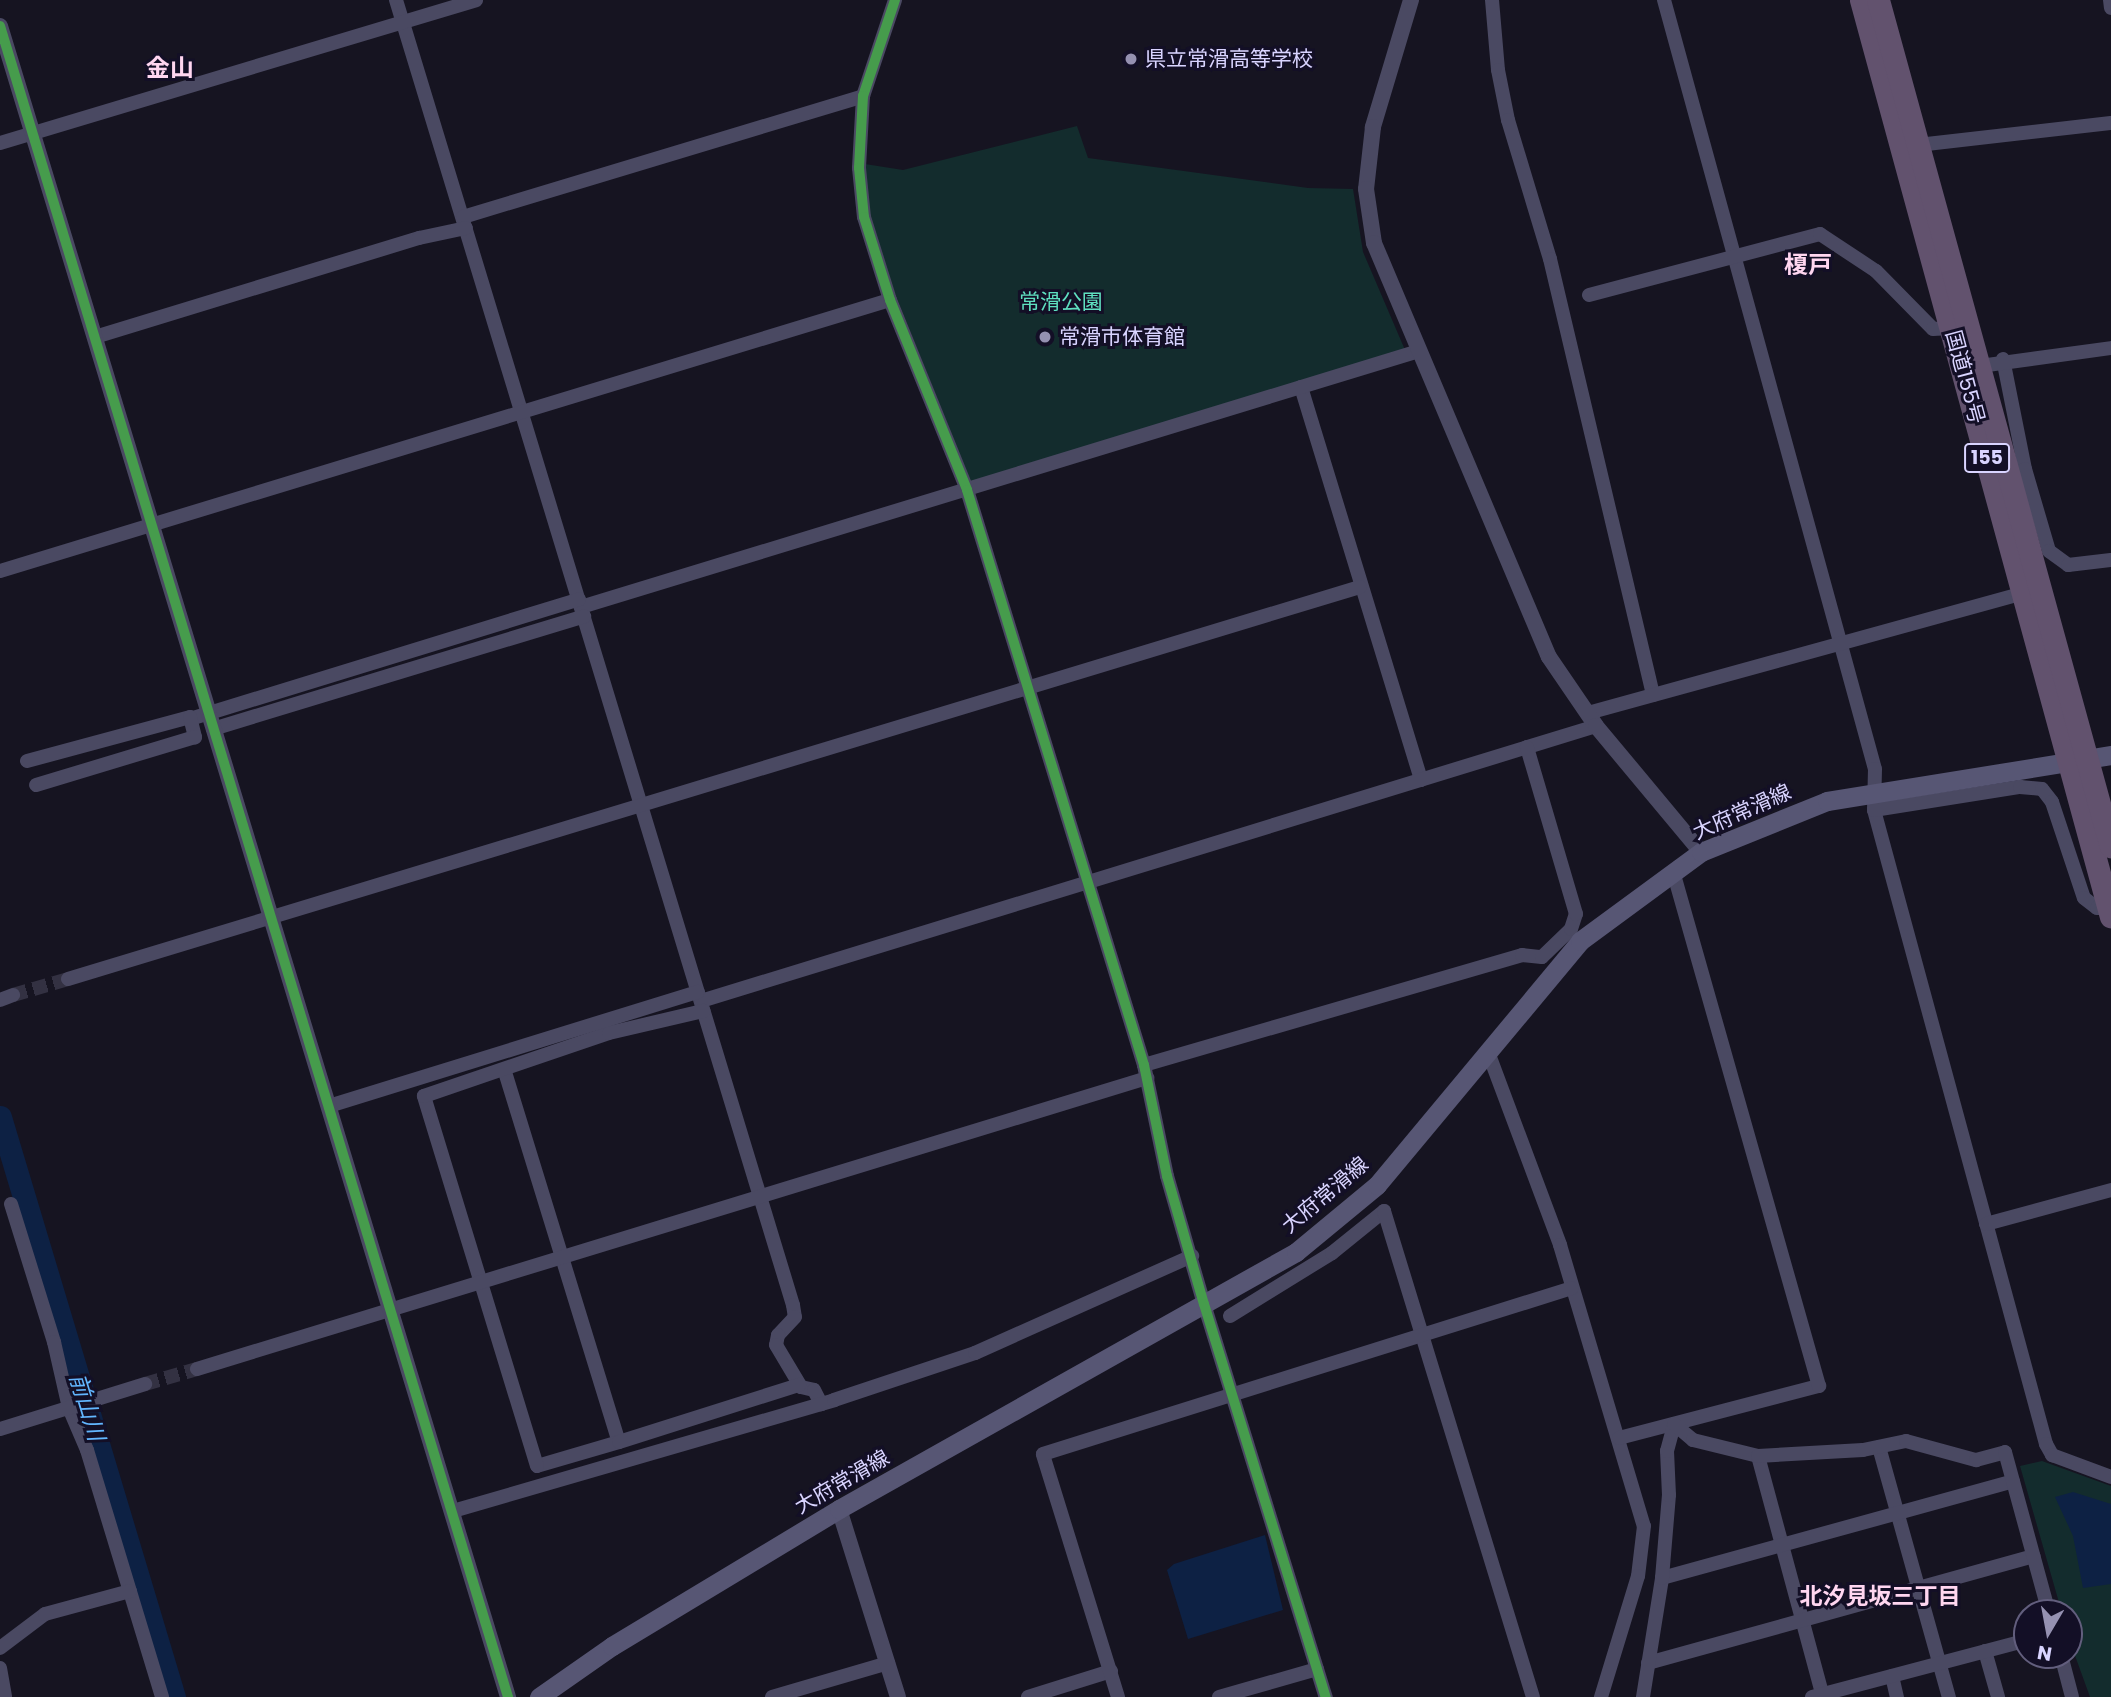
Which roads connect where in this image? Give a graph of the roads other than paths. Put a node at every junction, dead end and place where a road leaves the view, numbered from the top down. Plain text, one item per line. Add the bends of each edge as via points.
1 (397, 0) edge
2 (476, 0) edge
3 (895, 0) edge
4 (1411, 0) edge
5 (1492, 0) edge
6 (1664, 0) edge
7 (1861, 0) edge
8 (1878, 0) edge
9 (2110, 0) edge
10 (2111, 8) edge
11 (402, 23) junction
12 (0, 26) edge
13 (863, 96) junction
14 (2111, 123) edge
15 (33, 133) junction
16 (0, 143) edge
17 (1918, 145) junction
18 (465, 222) junction
19 (1735, 256) junction
20 (1589, 295) dead end
21 (890, 300) junction
22 (1951, 328) junction
23 (95, 338) junction
24 (2111, 348) edge
25 (1419, 351) junction
26 (2003, 359) junction
27 (1980, 366) junction
28 (1301, 387) junction
29 (520, 413) junction
30 (967, 490) junction
31 (152, 526) junction
32 (2111, 560) edge
33 (0, 572) edge
34 (1360, 587) junction
35 (2024, 593) junction
36 (581, 607) junction
37 (1841, 644) junction
38 (1027, 687) junction
39 (1653, 695) junction
40 (190, 719) junction
41 (1592, 719) junction
42 (210, 721) junction
43 (1527, 747) junction
44 (2111, 755) edge
45 (2076, 758) junction
46 (27, 761) dead end
47 (1421, 780) junction
48 (36, 785) dead end
49 (1874, 801) junction
50 (640, 803) junction
51 (2111, 847) edge
52 (1701, 852) junction
53 (1673, 871) junction
54 (1088, 882) junction
55 (2110, 912) edge
56 (271, 917) junction
57 (68, 979) tunnel mouth
58 (701, 1001) junction
59 (1488, 1052) junction
60 (505, 1072) junction
61 (1145, 1072) junction
62 (329, 1106) junction
63 (2111, 1190) edge
64 (760, 1197) junction
65 (11, 1204) dead end
66 (1986, 1224) junction
67 (1192, 1256) junction
68 (563, 1257) junction
69 (480, 1283) junction
70 (1572, 1288) junction
71 (1204, 1304) junction
72 (392, 1309) junction
73 (1230, 1316) dead end
74 (1422, 1336) junction
75 (197, 1369) tunnel mouth
76 (145, 1384) tunnel mouth
77 (799, 1385) junction
78 (1232, 1395) junction
79 (821, 1404) junction
80 (73, 1407) junction
81 (1674, 1424) junction
82 (0, 1429) edge
83 (1619, 1438) junction
84 (619, 1442) junction
85 (1879, 1447) junction
86 (1758, 1456) junction
87 (2111, 1477) edge
88 (2013, 1481) junction
89 (839, 1509) junction
90 (453, 1511) junction
91 (1898, 1512) junction
92 (1782, 1544) junction
93 (2034, 1556) junction
94 (1662, 1578) junction
95 (1919, 1588) junction
96 (130, 1591) junction
97 (2045, 1599) edge
98 (1802, 1620) junction
99 (2013, 1644) edge
100 (0, 1648) edge
101 (1985, 1651) junction
102 (1648, 1662) junction
103 (888, 1663) junction
104 (1940, 1663) junction
105 (0, 1668) edge
106 (1317, 1669) junction
107 (2064, 1669) edge
108 (1111, 1671) junction
109 (1892, 1676) junction
110 (3, 1689) edge
111 (1819, 1696) edge
112 (162, 1697) edge
113 (508, 1697) edge
114 (539, 1697) edge
115 (772, 1697) edge
116 (898, 1697) edge
117 (1028, 1697) edge
118 (1118, 1697) edge
119 (1219, 1697) edge
120 (1326, 1697) edge
121 (1533, 1697) edge
122 (1601, 1697) edge
123 (1643, 1697) edge
124 (1897, 1697) edge
125 (1949, 1697) edge
126 (1998, 1697) edge
127 (2072, 1697) edge

1 - 11 street
2 - 11 street
3 - 13 street
4 - 25 street via 1373,127 1366,190 1374,243
5 - 39 street via 1508,120 1550,259
6 - 19 street
7 - 22 highway, 国道155号 / 155
8 - 17 highway, 国道155号 / 155
9 - 10 street
11 - 15 street
11 - 18 street
12 - 15 street
13 - 18 street
13 - 21 street via 859,168 864,217
14 - 17 street
15 - 16 street
15 - 23 street
17 - 27 highway, 国道155号 / 155
18 - 23 street
18 - 29 street
19 - 20 street
19 - 22 street via 1823,235 1876,271 1933,329
19 - 37 street
21 - 29 street
21 - 30 street
22 - 35 highway, 国道155号 / 155
23 - 31 street
24 - 26 street
25 - 28 street
25 - 41 street via 1549,657
26 - 27 street
26 - 32 street via 2025,469 2049,551 2068,565
27 - 45 highway, 国道155号 / 155
28 - 30 street
28 - 34 street
29 - 31 street
29 - 36 street
30 - 36 street
30 - 38 street
31 - 33 street
31 - 42 street
34 - 38 street
34 - 47 street
35 - 37 street
35 - 45 highway, 国道155号 / 155
36 - 42 street
36 - 50 street
37 - 39 street
37 - 49 street via 1875,769
38 - 50 street
38 - 54 street
39 - 41 street
40 - 42 street
40 - 46 street
40 - 48 street via 195,737
41 - 43 street
41 - 52 street
42 - 56 street
43 - 47 street
43 - 61 street via 1576,914 1571,929 1542,957 1522,955
44 - 45 main road, 大府常滑線
45 - 49 main road, 大府常滑線
45 - 51 highway, 国道155号 / 155
45 - 55 highway, 国道155号 / 155
47 - 54 street
49 - 52 main road, 大府常滑線 via 1786,815
49 - 55 street via 2020,787 2042,789 2052,802 2084,898
49 - 66 street
50 - 56 street
50 - 58 street
52 - 53 main road, 大府常滑線
53 - 59 main road, 大府常滑線 via 1580,941
53 - 81 street via 1819,1385
54 - 58 street
54 - 61 street
56 - 57 street
56 - 62 street
58 - 60 street
58 - 62 street
58 - 64 street
59 - 70 street
59 - 71 main road, 大府常滑線 via 1377,1185 1296,1252
60 - 68 street
60 - 69 street via 424,1096
61 - 64 street
61 - 67 street via 1167,1176
62 - 72 street
63 - 66 street
64 - 68 street
64 - 77 street via 795,1317 778,1335 776,1345
65 - 80 street
66 - 87 street via 2046,1444 2052,1455
67 - 71 street
67 - 79 street via 975,1353
68 - 69 street
68 - 84 street
69 - 72 street
69 - 84 street via 537,1466
70 - 74 street
70 - 83 street
71 - 78 street
71 - 89 main road, 大府常滑線
72 - 75 street
72 - 90 street
73 - 74 street via 1332,1254 1384,1211
74 - 78 street
74 - 121 street
76 - 80 street
77 - 79 street via 814,1390
77 - 84 street
78 - 106 street
78 - 108 street via 1043,1454
79 - 90 street
80 - 82 street
80 - 96 street
81 - 83 street
81 - 86 street via 1693,1440
81 - 94 street via 1667,1451
83 - 122 street via 1644,1526 1638,1576
85 - 86 street
85 - 88 street via 1906,1441 1976,1460 2005,1452
85 - 91 street
86 - 92 street
88 - 91 street
88 - 93 street
89 - 103 street
89 - 114 main road, 大府常滑線 via 612,1646
90 - 113 street
91 - 92 street
91 - 95 street
92 - 94 street
92 - 98 street
93 - 95 street
93 - 97 street
94 - 102 street
95 - 98 street
95 - 104 street
96 - 100 street via 45,1614
96 - 112 street
98 - 102 street
98 - 111 street
99 - 101 street
101 - 104 street
101 - 126 street
102 - 123 street
103 - 115 street
103 - 116 street
104 - 109 street
104 - 125 street
105 - 110 street
106 - 119 street
106 - 120 street
107 - 127 street
108 - 117 street
108 - 118 street
109 - 111 street
109 - 124 street

